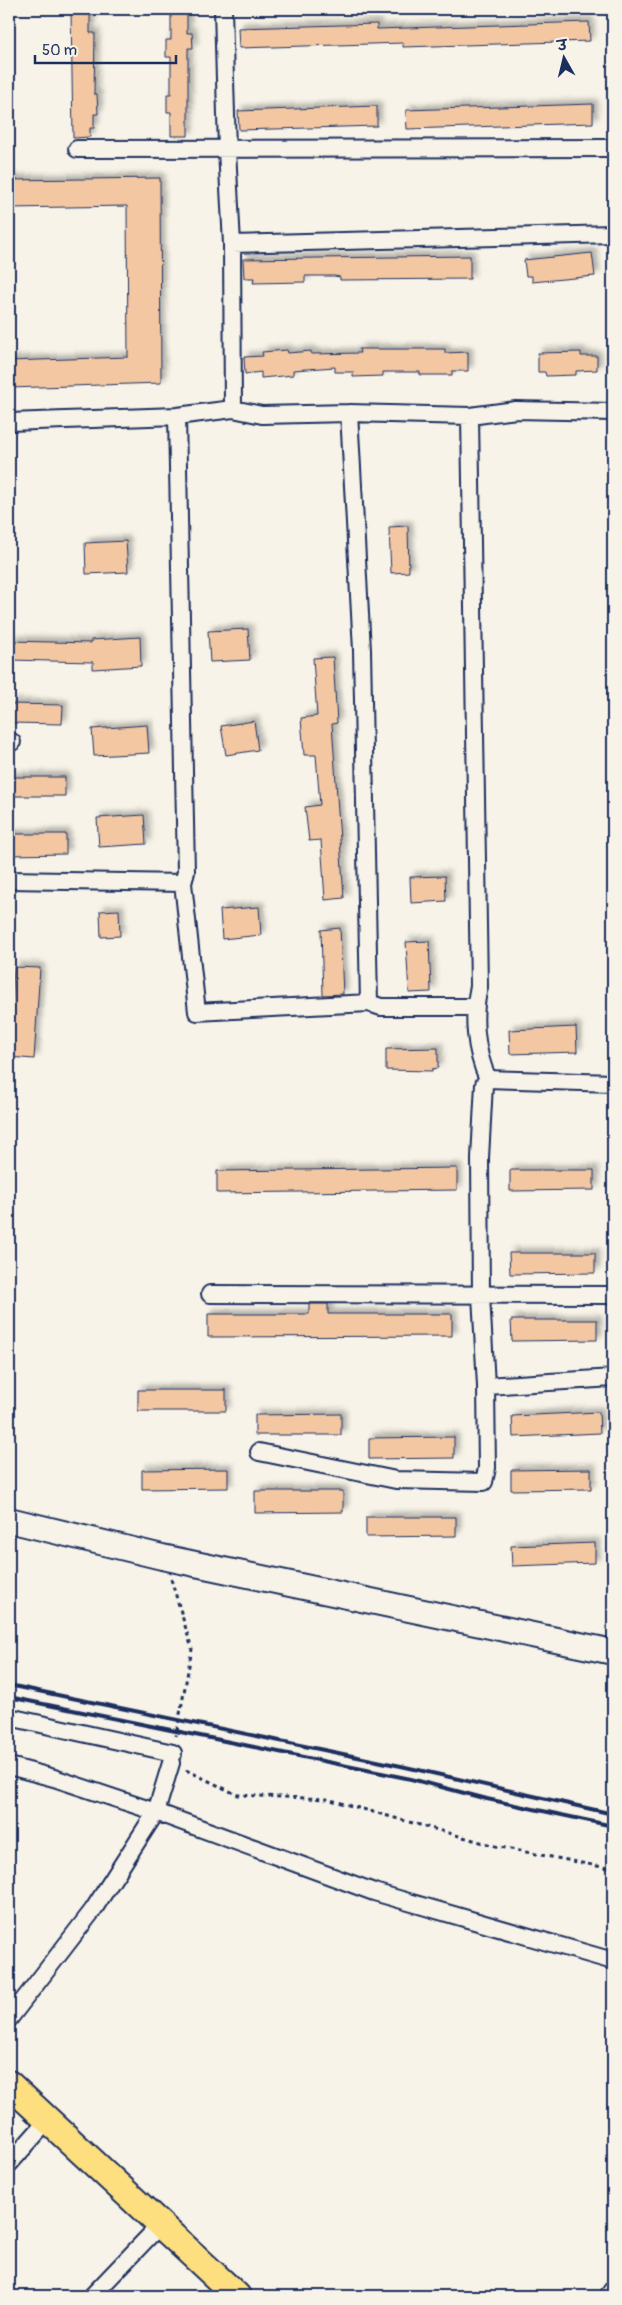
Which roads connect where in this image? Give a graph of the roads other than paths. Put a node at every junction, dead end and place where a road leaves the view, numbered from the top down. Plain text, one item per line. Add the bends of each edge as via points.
1 (223, 9) edge
2 (613, 148) edge
3 (77, 149) dead end
4 (226, 150) junction
5 (613, 234) edge
6 (232, 244) junction
7 (233, 408) junction
8 (613, 412) edge
9 (349, 413) junction
10 (177, 416) junction
11 (470, 416) junction
12 (9, 422) edge
13 (9, 880) edge
14 (183, 883) junction
15 (369, 1003) junction
16 (474, 1007) junction
17 (488, 1079) junction
18 (613, 1083) edge
19 (210, 1294) dead end
20 (481, 1295) junction
21 (613, 1295) edge
22 (613, 1378) edge
23 (486, 1386) junction
24 (259, 1452) dead end
25 (9, 1520) edge
26 (613, 1652) edge
27 (9, 1717) edge
28 (9, 1766) edge
29 (156, 1812) junction
30 (613, 1960) edge
31 (9, 2019) edge
32 (9, 2084) edge
33 (48, 2120) junction
34 (9, 2164) edge
35 (160, 2225) junction
36 (613, 2289) edge
37 (96, 2295) edge
38 (237, 2296) edge
39 (608, 2296) edge

1 - 4 street
2 - 4 street
3 - 4 street
4 - 6 street
5 - 6 street
6 - 7 street
7 - 9 street via 262,415
7 - 10 street
8 - 11 street via 516,410
9 - 11 street
9 - 15 street via 362,650
10 - 12 street
10 - 14 street via 186,872
11 - 16 street via 479,987
13 - 14 street
14 - 15 street via 197,1012
15 - 16 street via 381,1007
16 - 17 street via 481,1064
17 - 18 street
17 - 20 street via 484,1084 480,1158
19 - 20 street
20 - 21 street
20 - 23 street
22 - 23 street
23 - 24 street via 487,1468 484,1482 396,1480
25 - 26 street via 162,1557
27 - 29 street via 172,1758
28 - 29 street
29 - 30 street via 374,1892
29 - 31 street via 93,1910
32 - 33 main road
33 - 34 street
33 - 35 main road
35 - 37 street
35 - 38 main road
36 - 39 street

